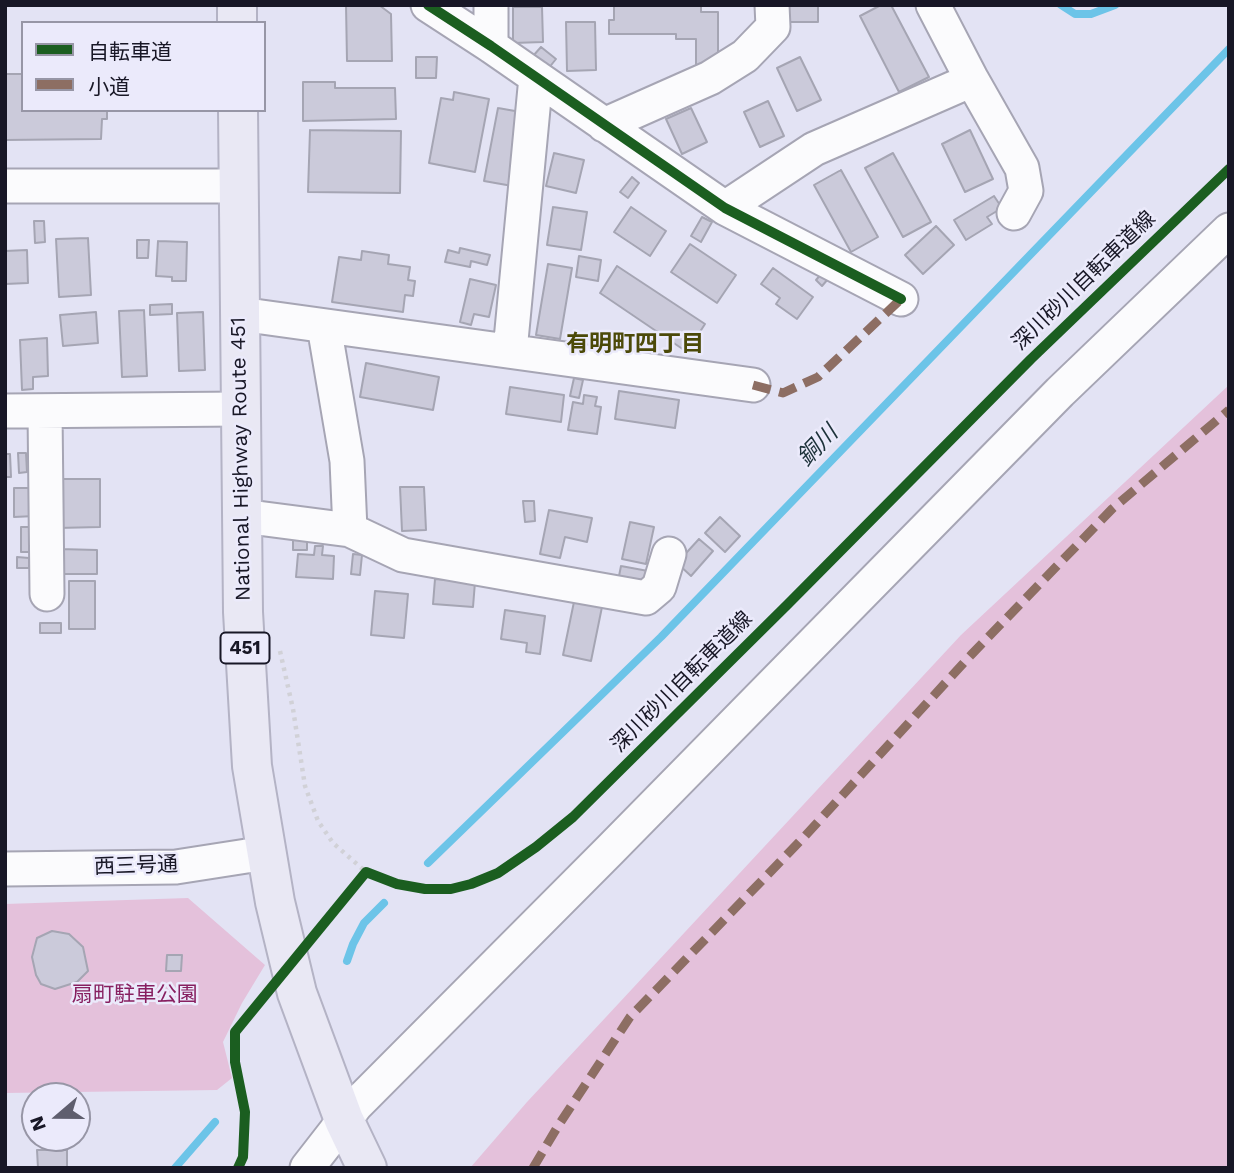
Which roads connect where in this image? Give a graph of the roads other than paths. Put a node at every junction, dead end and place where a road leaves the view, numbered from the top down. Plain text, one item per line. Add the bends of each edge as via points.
1 (428, 5) edge
2 (491, 5) edge
3 (772, 5) edge
4 (933, 5) edge
5 (491, 46) junction
6 (536, 77) junction
7 (972, 80) junction
8 (238, 112) edge
9 (604, 125) junction
10 (5, 186) edge
11 (238, 186) junction
12 (724, 208) junction
13 (1014, 214) dead end
14 (1229, 230) edge
15 (901, 299) dead end
16 (240, 314) junction
17 (324, 326) junction
18 (510, 351) junction
19 (753, 385) dead end
20 (242, 410) junction
21 (5, 411) edge
22 (45, 411) junction
23 (242, 516) junction
24 (350, 530) junction
25 (669, 554) dead end
26 (47, 594) dead end
27 (266, 853) junction
28 (5, 869) edge
29 (344, 1120) junction
30 (307, 1168) edge
31 (367, 1168) edge

1 - 5 street
2 - 5 street
3 - 9 street via 773,27 745,56 710,78
4 - 7 street
5 - 6 street
6 - 9 street
6 - 18 street
7 - 12 street via 814,149
7 - 13 street via 1022,168 1026,191
8 - 11 highway, National Highway Route 451 / 451
9 - 12 street
10 - 11 street
11 - 16 highway, National Highway Route 451 / 451
12 - 15 street
14 - 29 street via 1060,392
16 - 17 street
16 - 20 highway, National Highway Route 451 / 451
17 - 18 street
17 - 24 street via 347,461
18 - 19 street
20 - 22 street
20 - 23 highway, National Highway Route 451 / 451
21 - 22 street
22 - 26 street
23 - 24 street
23 - 27 highway, National Highway Route 451 / 451 via 252,766
24 - 25 street via 403,555 646,598 659,587
27 - 28 street, 西三号通 via 176,867
27 - 29 highway, National Highway Route 451 / 451 via 297,993
29 - 30 street
29 - 31 highway, National Highway Route 451 / 451

